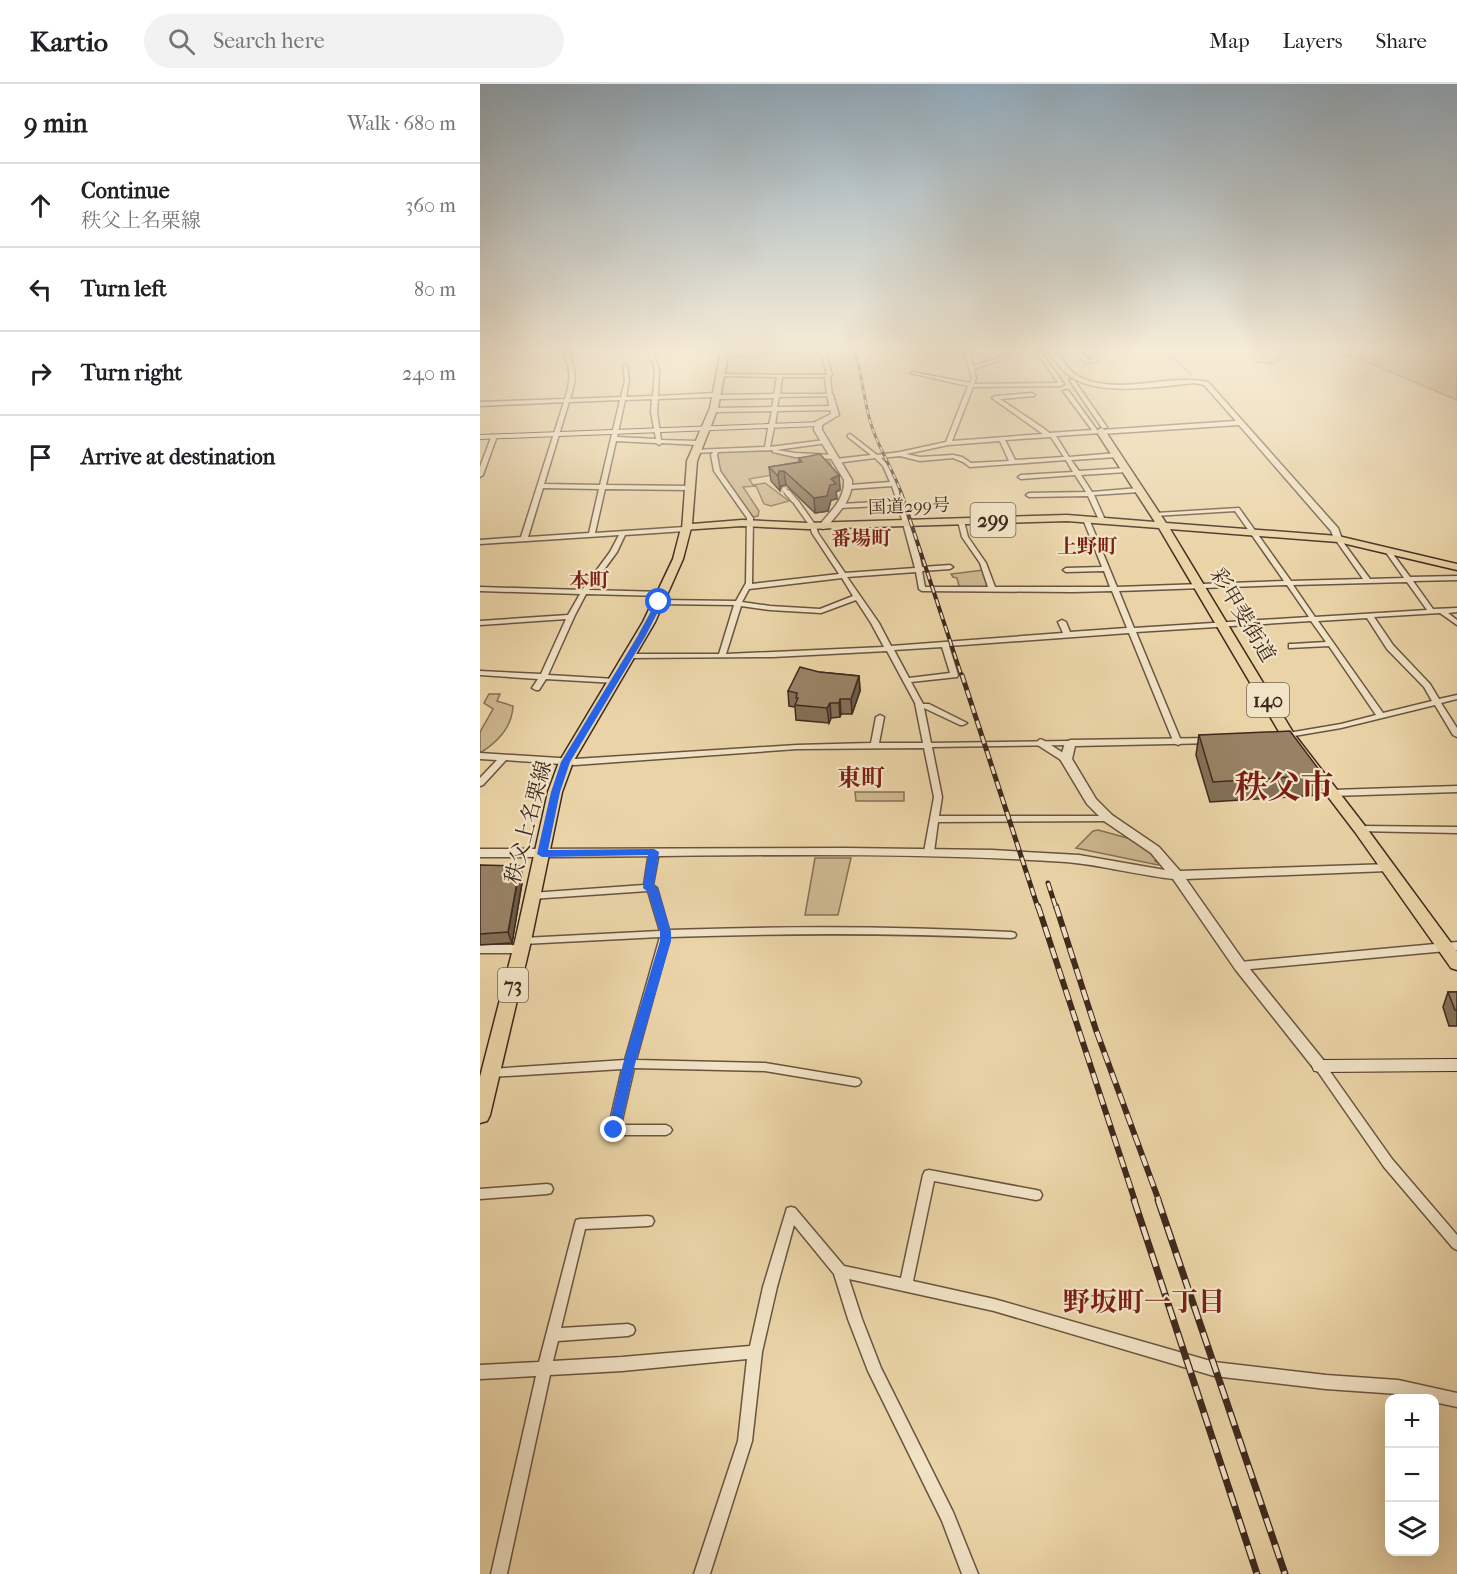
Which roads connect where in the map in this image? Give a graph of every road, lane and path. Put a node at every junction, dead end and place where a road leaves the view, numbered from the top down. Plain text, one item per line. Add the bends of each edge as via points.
1 (561, 421) edge
2 (618, 421) edge
3 (656, 421) edge
4 (708, 421) edge
5 (772, 421) edge
6 (826, 421) edge
7 (956, 421) edge
8 (1028, 421) edge
9 (1092, 421) edge
10 (1095, 421) edge
11 (1238, 421) edge
12 (1240, 423) junction
13 (818, 425) junction
14 (771, 426) junction
15 (705, 428) junction
16 (656, 430) junction
17 (1100, 430) junction
18 (557, 434) junction
19 (614, 435) junction
20 (1050, 435) junction
21 (494, 436) junction
22 (849, 436) dead end
23 (480, 437) edge
24 (1002, 439) junction
25 (658, 442) junction
26 (825, 442) junction
27 (946, 444) junction
28 (697, 447) junction
29 (767, 449) junction
30 (716, 451) junction
31 (900, 454) junction
32 (1117, 455) junction
33 (952, 456) junction
34 (877, 457) junction
35 (1067, 458) junction
36 (835, 459) junction
37 (1013, 462) junction
38 (1126, 470) junction
39 (1076, 473) junction
40 (480, 475) edge
41 (1021, 477) dead end
42 (892, 484) junction
43 (540, 486) junction
44 (602, 486) junction
45 (850, 487) junction
46 (690, 488) junction
47 (784, 489) dead end
48 (1139, 490) junction
49 (1090, 494) junction
50 (1029, 495) dead end
51 (899, 503) junction
52 (840, 506) junction
53 (1086, 519) junction
54 (961, 520) junction
55 (1102, 520) junction
56 (1159, 520) junction
57 (749, 523) junction
58 (906, 523) junction
59 (818, 526) junction
60 (685, 528) junction
61 (1254, 532) junction
62 (622, 533) junction
63 (592, 534) junction
64 (524, 539) junction
65 (1338, 539) junction
66 (480, 542) edge
67 (1388, 551) junction
68 (950, 567) dead end
69 (1457, 567) edge
70 (919, 568) junction
71 (1105, 568) junction
72 (1066, 570) dead end
73 (843, 575) junction
74 (1457, 578) edge
75 (1407, 580) junction
76 (1368, 581) junction
77 (1288, 583) junction
78 (1199, 585) junction
79 (747, 587) junction
80 (1113, 588) junction
81 (480, 589) edge
82 (587, 590) junction
83 (992, 591) junction
84 (857, 597) junction
85 (661, 598) junction
86 (738, 603) junction
87 (1457, 610) edge
88 (1431, 611) junction
89 (1441, 611) junction
90 (1369, 616) junction
91 (571, 617) junction
92 (1313, 619) junction
93 (1062, 621) dead end
94 (480, 623) edge
95 (1457, 623) edge
96 (1223, 625) junction
97 (1132, 631) junction
98 (1068, 636) junction
99 (1331, 644) junction
100 (945, 646) junction
101 (1292, 646) dead end
102 (890, 650) junction
103 (630, 656) junction
104 (722, 656) junction
105 (480, 673) edge
106 (544, 676) junction
107 (907, 680) junction
108 (615, 681) junction
109 (536, 688) dead end
110 (1457, 697) edge
111 (1438, 702) junction
112 (919, 706) junction
113 (1381, 716) junction
114 (880, 717) dead end
115 (963, 723) dead end
116 (1457, 735) edge
117 (1283, 736) junction
118 (1219, 741) edge
119 (1041, 743) junction
120 (1070, 743) junction
121 (1178, 743) junction
122 (927, 744) junction
123 (875, 745) junction
124 (480, 756) edge
125 (504, 758) junction
126 (1066, 759) junction
127 (566, 762) junction
128 (480, 783) edge
129 (1457, 789) edge
130 (1332, 793) junction
131 (1108, 818) junction
132 (935, 819) junction
133 (1360, 829) junction
134 (1457, 830) edge
135 (654, 852) junction
136 (929, 852) junction
137 (480, 853) edge
138 (542, 854) junction
139 (1387, 867) junction
140 (1177, 875) junction
141 (648, 888) junction
142 (531, 896) junction
143 (665, 932) junction
144 (1011, 935) dead end
145 (522, 945) junction
146 (1451, 947) edge
147 (480, 949) edge
148 (1457, 964) edge
149 (1240, 966) junction
150 (629, 1064) junction
151 (1457, 1065) edge
152 (1320, 1066) junction
153 (487, 1076) edge
154 (855, 1082) dead end
155 (480, 1115) edge
156 (666, 1130) dead end
157 (547, 1190) dead end
158 (480, 1194) edge
159 (1036, 1195) dead end
160 (648, 1221) dead end
161 (1457, 1244) edge
162 (840, 1271) junction
163 (906, 1285) junction
164 (628, 1330) dead end
165 (553, 1335) junction
166 (755, 1352) junction
167 (544, 1369) junction
168 (480, 1372) edge
169 (1457, 1400) edge
170 (499, 1574) edge
171 (702, 1574) edge
172 (970, 1574) edge

1 - 18 street
2 - 19 street
3 - 16 street
4 - 15 main road
5 - 14 street
6 - 13 street
7 - 27 street
8 - 20 street
9 - 17 street
10 - 17 street
11 - 12 street
12 - 17 street
12 - 65 street via 1335,530
13 - 14 main road
13 - 26 street
14 - 15 main road
14 - 29 street
15 - 16 main road
15 - 28 main road
16 - 19 main road
16 - 25 street
17 - 20 street
17 - 32 main road, 彩甲斐街道 / 140
18 - 19 main road
18 - 21 main road
18 - 43 street
19 - 25 street
19 - 44 street
20 - 24 street
20 - 35 street
21 - 23 main road
21 - 40 street
22 - 34 street
24 - 27 street
24 - 37 street
25 - 28 street
26 - 29 street
26 - 36 street
27 - 31 street
27 - 33 street
28 - 30 street
28 - 46 main road
29 - 30 street
29 - 36 street
30 - 57 street via 717,471 749,516
31 - 33 street via 919,459
31 - 34 street
32 - 35 street
32 - 38 main road, 彩甲斐街道 / 140
33 - 37 street via 961,457 970,465
34 - 36 street
34 - 42 street
35 - 37 street
35 - 39 street
36 - 45 street
38 - 39 street
38 - 48 main road, 彩甲斐街道 / 140
39 - 41 street
39 - 49 street
42 - 45 street
42 - 51 street
43 - 44 street
43 - 64 street
44 - 46 street
44 - 63 street
45 - 52 street
46 - 60 main road
47 - 59 street
48 - 49 street
48 - 56 main road, 彩甲斐街道 / 140
49 - 50 street
49 - 55 street
51 - 52 street
51 - 58 street
52 - 59 street
53 - 54 main road, 国道299号 / 299
53 - 55 main road, 国道299号 / 299
53 - 71 street
54 - 58 main road, 国道299号 / 299
54 - 83 street via 968,543 983,562
55 - 56 main road, 国道299号 / 299
56 - 61 main road, 国道299号 / 299
56 - 61 street via 1237,509
56 - 78 main road, 彩甲斐街道 / 140
57 - 59 main road, 国道299号 / 299
57 - 60 main road, 国道299号 / 299
57 - 79 street
58 - 59 main road, 国道299号 / 299
58 - 70 street
59 - 73 street via 815,533
60 - 62 street
60 - 85 main road, 秩父上名栗線 / 73 via 682,548
61 - 65 main road, 国道299号 / 299
61 - 77 street
62 - 63 street
62 - 82 street via 618,546
63 - 64 street
64 - 66 street
65 - 67 main road, 国道299号 / 299
65 - 76 street
67 - 69 main road, 国道299号 / 299
67 - 75 street
68 - 70 street
70 - 73 street
70 - 83 street via 922,589
71 - 72 street
71 - 80 street
73 - 79 street
73 - 84 street
74 - 75 street
75 - 76 street
75 - 88 street
76 - 77 street
77 - 78 street
77 - 92 street
78 - 80 street
78 - 96 main road, 彩甲斐街道 / 140
79 - 86 street
80 - 83 street
80 - 97 street
81 - 82 street
82 - 85 street
82 - 91 street
84 - 86 street via 820,610
84 - 102 street
85 - 86 street
85 - 103 main road, 秩父上名栗線 / 73
86 - 104 street
87 - 89 street
88 - 89 street
88 - 90 street
89 - 95 street
90 - 92 street
90 - 111 street via 1390,647
91 - 94 street
91 - 106 street
92 - 96 street
92 - 99 street
93 - 98 street
96 - 97 street
96 - 117 main road, 彩甲斐街道 / 140
97 - 98 street
97 - 121 street
98 - 100 street
99 - 101 street
99 - 113 street
100 - 102 street
100 - 107 street via 954,675
102 - 104 street
102 - 107 street
103 - 104 street
103 - 108 main road, 秩父上名栗線 / 73
105 - 106 street
106 - 108 street
106 - 109 street
107 - 112 street
108 - 127 main road, 秩父上名栗線 / 73
110 - 111 street
111 - 113 street
111 - 116 street
112 - 115 street
112 - 122 street
113 - 117 street
114 - 123 street
117 - 130 main road, 彩甲斐街道 / 140
118 - 121 street
119 - 120 street
119 - 122 street
119 - 126 street
120 - 121 street
120 - 126 street
122 - 123 street
122 - 132 street via 937,789
123 - 127 street
124 - 125 street
125 - 127 street
125 - 128 street
126 - 131 street via 1091,801
127 - 138 main road, 秩父上名栗線 / 73 via 555,792
129 - 130 street
130 - 133 main road, 彩甲斐街道 / 140
131 - 132 street
131 - 140 street via 1155,850
132 - 136 street
133 - 134 street
133 - 139 main road, 彩甲斐街道 / 140
135 - 136 street
135 - 138 street
135 - 141 street
136 - 140 street via 1082,859
137 - 138 street
138 - 142 main road, 秩父上名栗線 / 73
139 - 140 street
139 - 146 main road, 彩甲斐街道 / 140
140 - 149 street
141 - 142 street
141 - 143 street via 652,888
142 - 145 main road, 秩父上名栗線 / 73
143 - 144 street via 915,930
143 - 145 street
143 - 150 street
145 - 147 street
145 - 153 main road, 秩父上名栗線 / 73
146 - 148 main road, 彩甲斐街道 / 140
146 - 149 street
149 - 152 street
150 - 153 street
150 - 154 street via 765,1067
150 - 156 street via 614,1130
151 - 152 main road
152 - 161 street via 1388,1163
153 - 155 main road, 秩父上名栗線 / 73
157 - 158 street
159 - 163 street via 929,1175
160 - 165 street via 580,1224
162 - 163 street
162 - 166 street via 791,1212
162 - 172 street via 875,1371 937,1494
163 - 169 street via 994,1305 1214,1369 1398,1387
164 - 165 street
165 - 167 street
166 - 167 street
166 - 171 street via 745,1441
167 - 168 street
167 - 170 street

